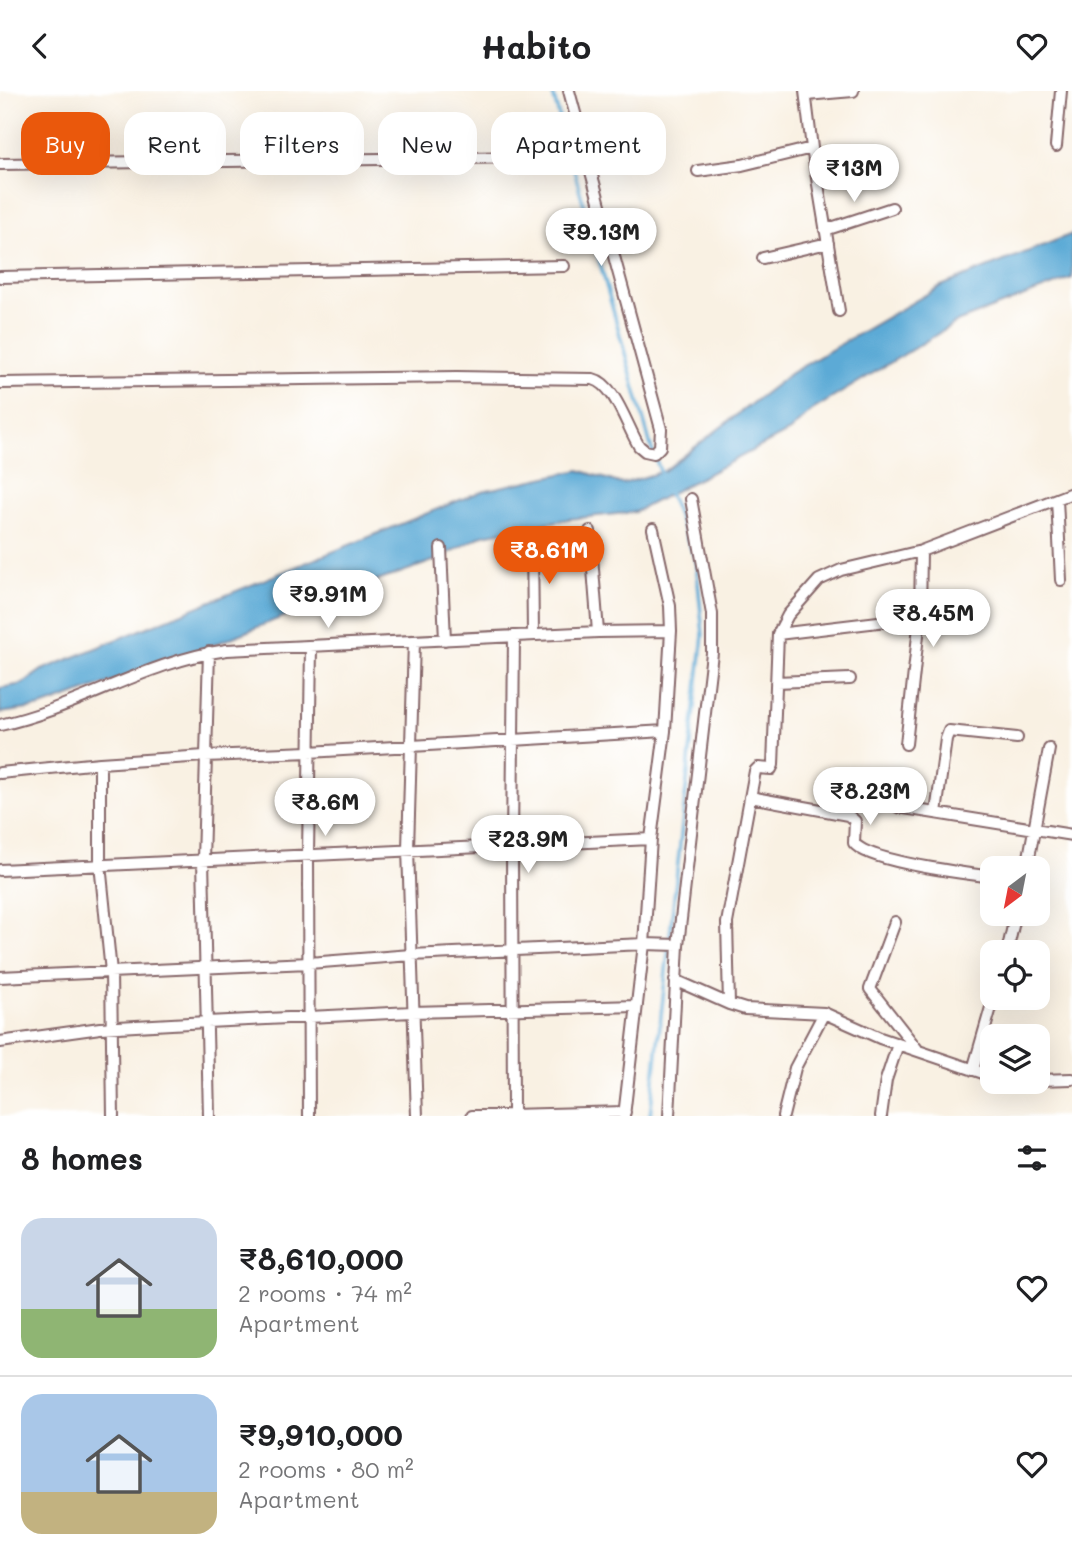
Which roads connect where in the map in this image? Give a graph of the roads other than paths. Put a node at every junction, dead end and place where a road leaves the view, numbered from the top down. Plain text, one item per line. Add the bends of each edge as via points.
1 (569, 91) edge
2 (853, 91) edge
3 (1061, 91) edge
4 (805, 93) edge
5 (1072, 111) edge
6 (1059, 116) junction
7 (1056, 146) dead end
8 (812, 148) junction
9 (491, 158) edge
10 (0, 164) edge
11 (698, 171) dead end
12 (892, 208) dead end
13 (825, 230) junction
14 (828, 243) junction
15 (762, 258) dead end
16 (564, 266) dead end
17 (0, 277) edge
18 (839, 311) dead end
19 (0, 383) edge
20 (1072, 493) edge
21 (691, 499) dead end
22 (1057, 499) junction
23 (653, 529) dead end
24 (590, 531) dead end
25 (532, 537) dead end
26 (441, 548) dead end
27 (921, 551) junction
28 (1061, 580) dead end
29 (920, 617) junction
30 (671, 631) junction
31 (598, 632) junction
32 (778, 634) junction
33 (533, 635) junction
34 (514, 636) junction
35 (414, 641) junction
36 (445, 641) junction
37 (311, 646) junction
38 (209, 652) junction
39 (850, 679) dead end
40 (776, 682) junction
41 (0, 725) edge
42 (665, 731) junction
43 (1017, 738) dead end
44 (513, 740) junction
45 (906, 744) dead end
46 (411, 746) junction
47 (1049, 749) dead end
48 (309, 752) junction
49 (205, 756) junction
50 (100, 763) junction
51 (0, 773) edge
52 (750, 797) junction
53 (898, 807) dead end
54 (936, 813) junction
55 (1035, 828) junction
56 (1072, 835) edge
57 (651, 839) junction
58 (512, 845) junction
59 (408, 849) junction
60 (308, 855) junction
61 (1029, 856) edge
62 (203, 860) junction
63 (100, 864) junction
64 (0, 870) edge
65 (980, 875) edge
66 (895, 922) dead end
67 (644, 944) junction
68 (675, 945) junction
69 (513, 952) junction
70 (411, 954) junction
71 (309, 963) junction
72 (205, 967) junction
73 (111, 972) junction
74 (0, 977) edge
75 (675, 980) junction
76 (729, 1004) junction
77 (637, 1006) junction
78 (513, 1009) junction
79 (990, 1010) edge
80 (412, 1012) junction
81 (824, 1013) junction
82 (309, 1017) junction
83 (207, 1022) junction
84 (112, 1028) junction
85 (0, 1042) edge
86 (898, 1044) junction
87 (917, 1049) junction
88 (973, 1070) junction
89 (980, 1072) edge
90 (1072, 1079) edge
91 (1050, 1080) edge
92 (513, 1114) junction
93 (624, 1114) edge
94 (113, 1116) edge
95 (209, 1116) edge
96 (309, 1116) edge
97 (417, 1116) edge
98 (472, 1116) edge
99 (669, 1116) edge
100 (783, 1116) edge
101 (881, 1116) edge

1 - 19 street via 661,429 660,447 651,453 631,434 611,392 593,379
2 - 4 street
3 - 6 street
4 - 8 street
5 - 6 street
6 - 7 street
8 - 11 street
8 - 13 street
9 - 10 street
12 - 13 street
13 - 14 street
14 - 15 street
14 - 18 street
16 - 17 street
20 - 22 street
21 - 68 street via 712,614 712,653
22 - 27 street
22 - 28 street
23 - 30 street
24 - 31 street
25 - 33 street
26 - 36 street
27 - 29 street
27 - 32 street via 819,580 796,603
29 - 32 street
29 - 45 street
30 - 31 street
30 - 42 street
31 - 33 street
32 - 40 street
33 - 34 street
34 - 36 street
34 - 44 street
35 - 36 street
35 - 37 street
35 - 46 street
37 - 38 street
37 - 48 street
38 - 41 street via 29,719
38 - 49 street
39 - 40 street
40 - 52 street via 773,765 771,769 756,768
42 - 44 street
42 - 57 street
43 - 54 street via 950,731
44 - 46 street
44 - 58 street
46 - 48 street
46 - 59 street
47 - 55 street
48 - 49 street
48 - 60 street
49 - 50 street
49 - 62 street
50 - 51 street
50 - 63 street
52 - 65 street via 848,815 855,821 854,843 864,852
52 - 76 street via 727,923
53 - 54 street
54 - 55 street
55 - 56 street
55 - 61 street
57 - 58 street
57 - 67 street
58 - 59 street
58 - 69 street
59 - 60 street
59 - 70 street
60 - 62 street
60 - 71 street
62 - 63 street
62 - 72 street
63 - 64 street
63 - 73 street
66 - 87 street via 870,989
67 - 68 street
67 - 69 street
67 - 77 street
68 - 75 street
69 - 70 street
69 - 78 street
70 - 71 street
70 - 80 street
71 - 72 street
71 - 82 street
72 - 73 street
72 - 83 street
73 - 74 street
73 - 84 street
75 - 76 street
75 - 99 street
76 - 81 street
77 - 78 street
77 - 93 street
78 - 80 street
78 - 92 street
79 - 88 street
80 - 82 street
80 - 97 street
81 - 86 street
81 - 100 street via 795,1068
82 - 83 street
82 - 96 street
83 - 84 street
83 - 95 street
84 - 85 street
84 - 94 street
86 - 87 street
86 - 101 street
87 - 88 street
88 - 89 street
90 - 91 street
92 - 93 street
92 - 98 street

